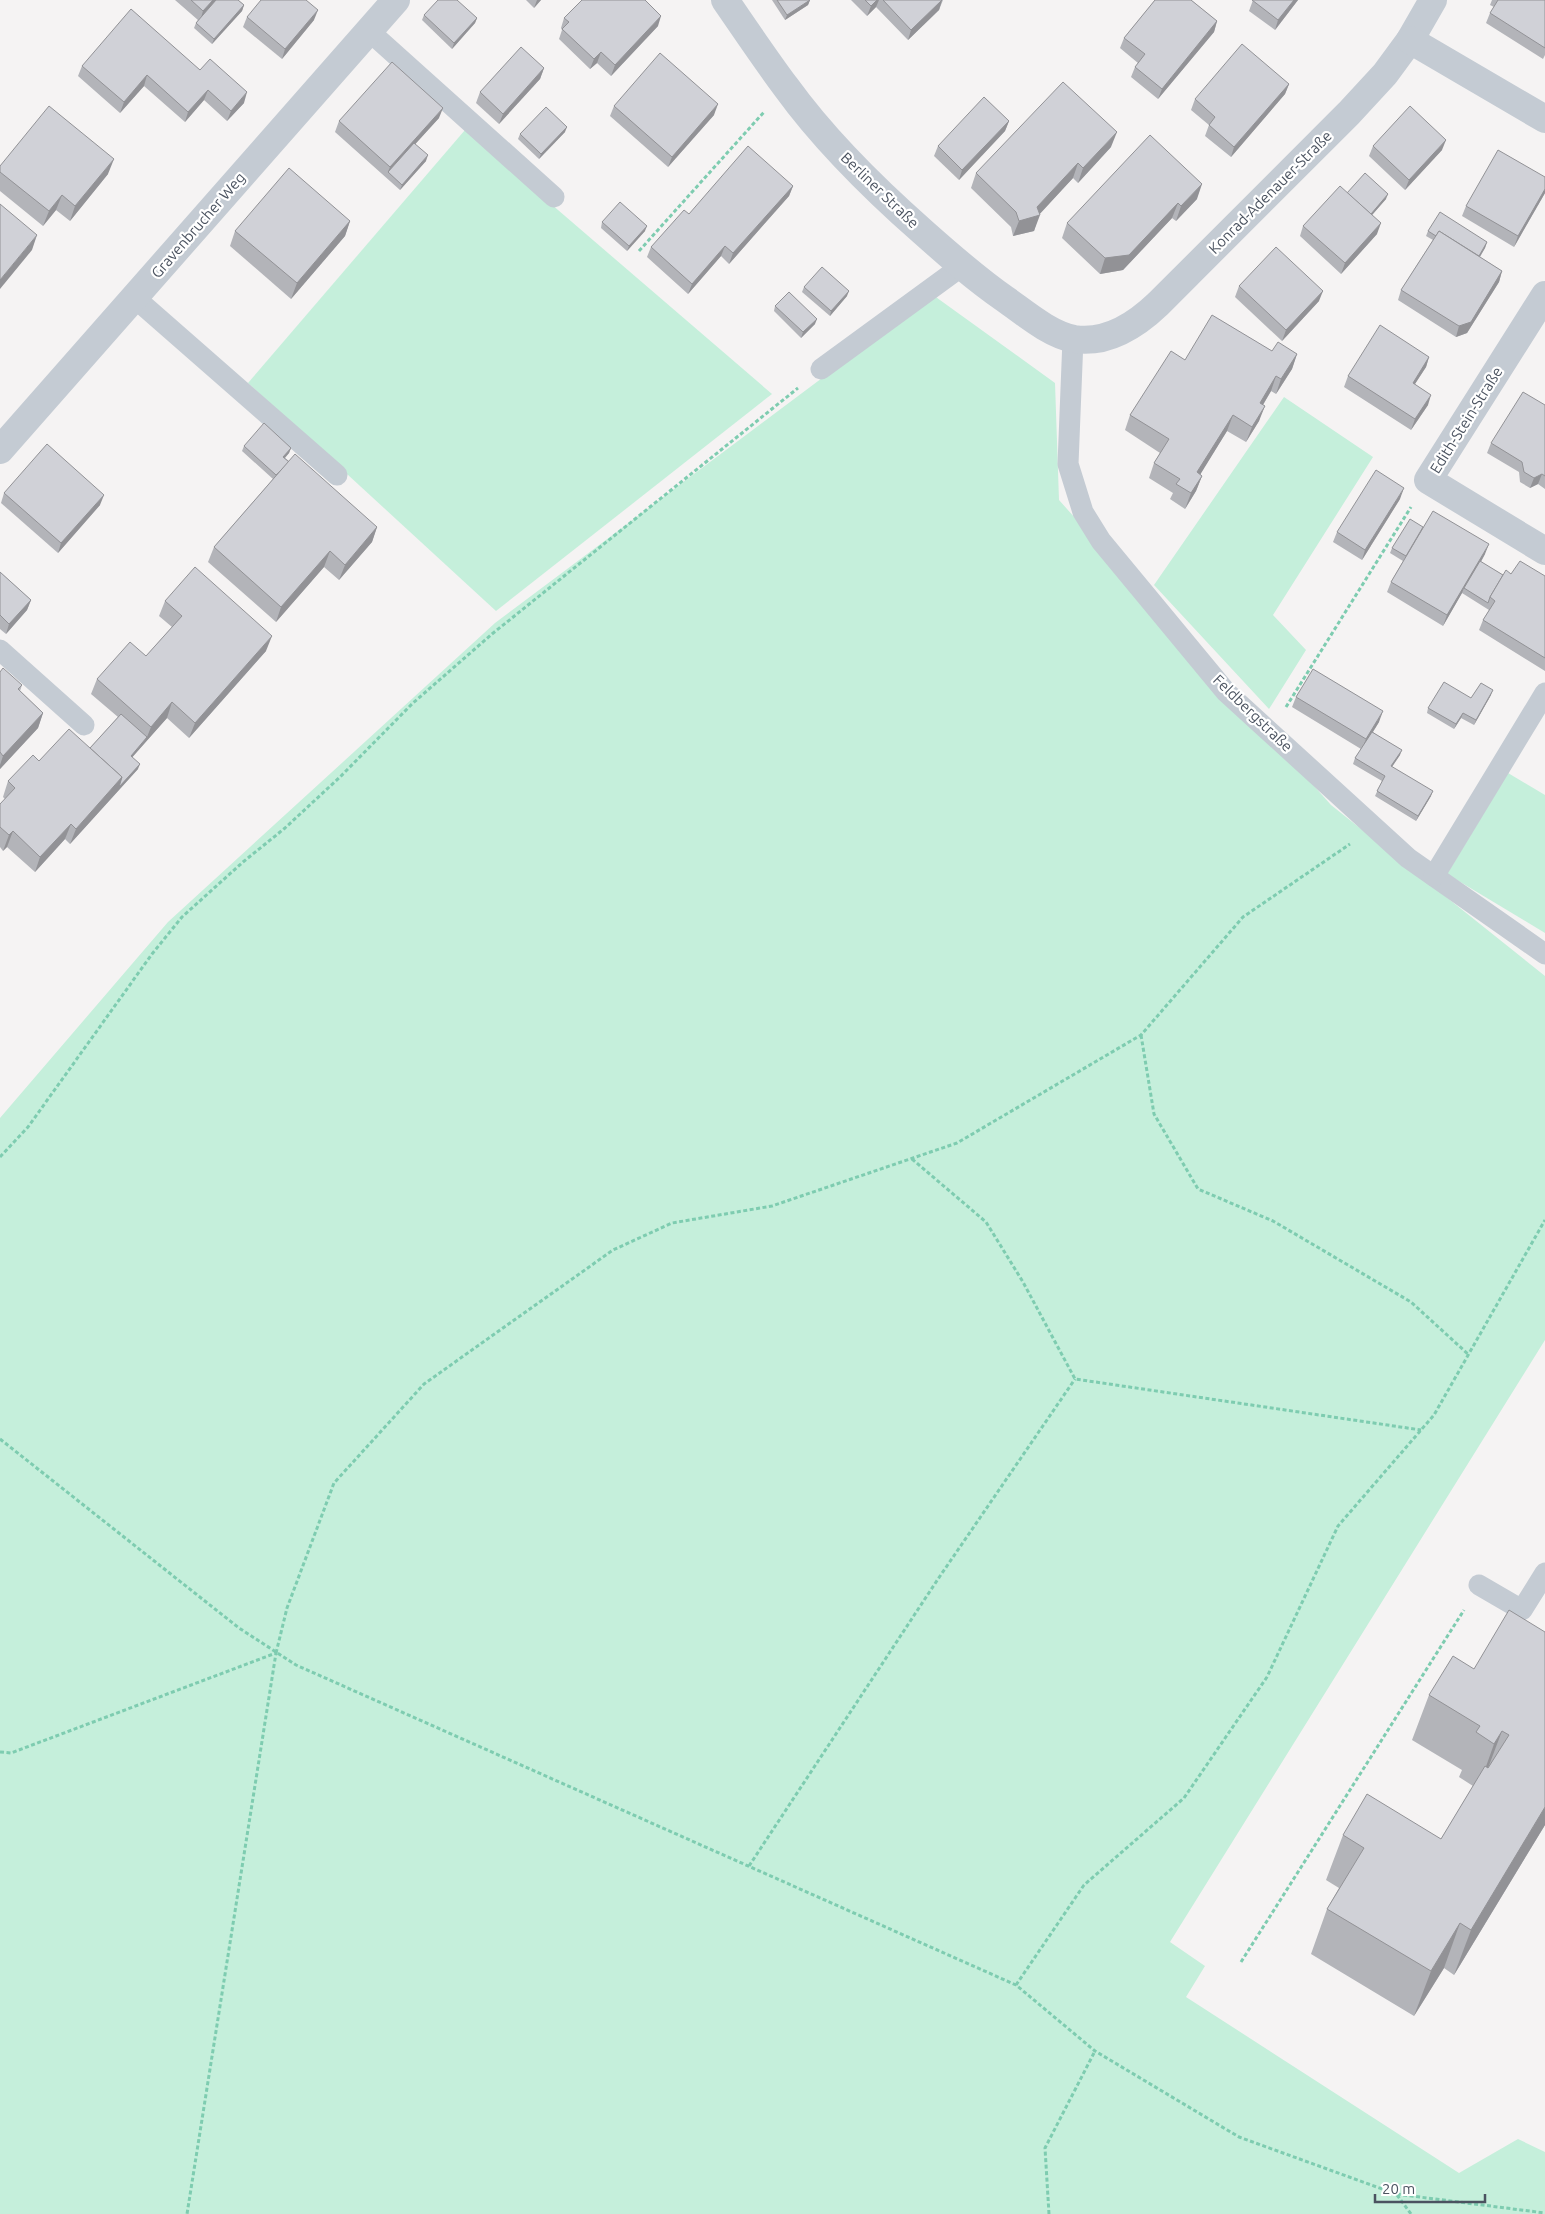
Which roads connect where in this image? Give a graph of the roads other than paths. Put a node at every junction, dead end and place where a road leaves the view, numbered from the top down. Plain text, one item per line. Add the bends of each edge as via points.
1 (396, 0) edge
2 (725, 0) edge
3 (1433, 0) edge
4 (369, 31) junction
5 (1410, 40) junction
6 (1545, 119) edge
7 (554, 197) dead end
8 (962, 266) junction
9 (1545, 295) edge
10 (135, 298) junction
11 (1074, 339) junction
12 (822, 369) road end
13 (0, 450) edge
14 (337, 475) dead end
15 (1545, 551) edge
16 (0, 650) edge
17 (1545, 693) edge
18 (84, 726) dead end
19 (1434, 876) junction
20 (1545, 954) edge
21 (1545, 1572) edge
22 (1479, 1585) road end

1 - 4 street, Gravenbrucher Weg
2 - 8 street, Berliner Straße via 786,88 846,160
3 - 5 street, Konrad-Adenauer-Straße
4 - 7 lane
4 - 10 street, Gravenbrucher Weg
5 - 6 street
5 - 11 street, Konrad-Adenauer-Straße via 1349,113 1146,315 1131,326 1104,337
8 - 11 street, Berliner Straße via 1041,323
8 - 12 lane
9 - 15 street, Edith-Stein-Straße via 1428,480
10 - 13 street, Gravenbrucher Weg
10 - 14 lane
11 - 19 lane, Feldbergstraße via 1068,464 1083,512 1101,541 1226,692 1374,828
16 - 18 lane
17 - 19 lane
19 - 20 lane, Feldbergstraße
21 - 22 lane via 1522,1610

